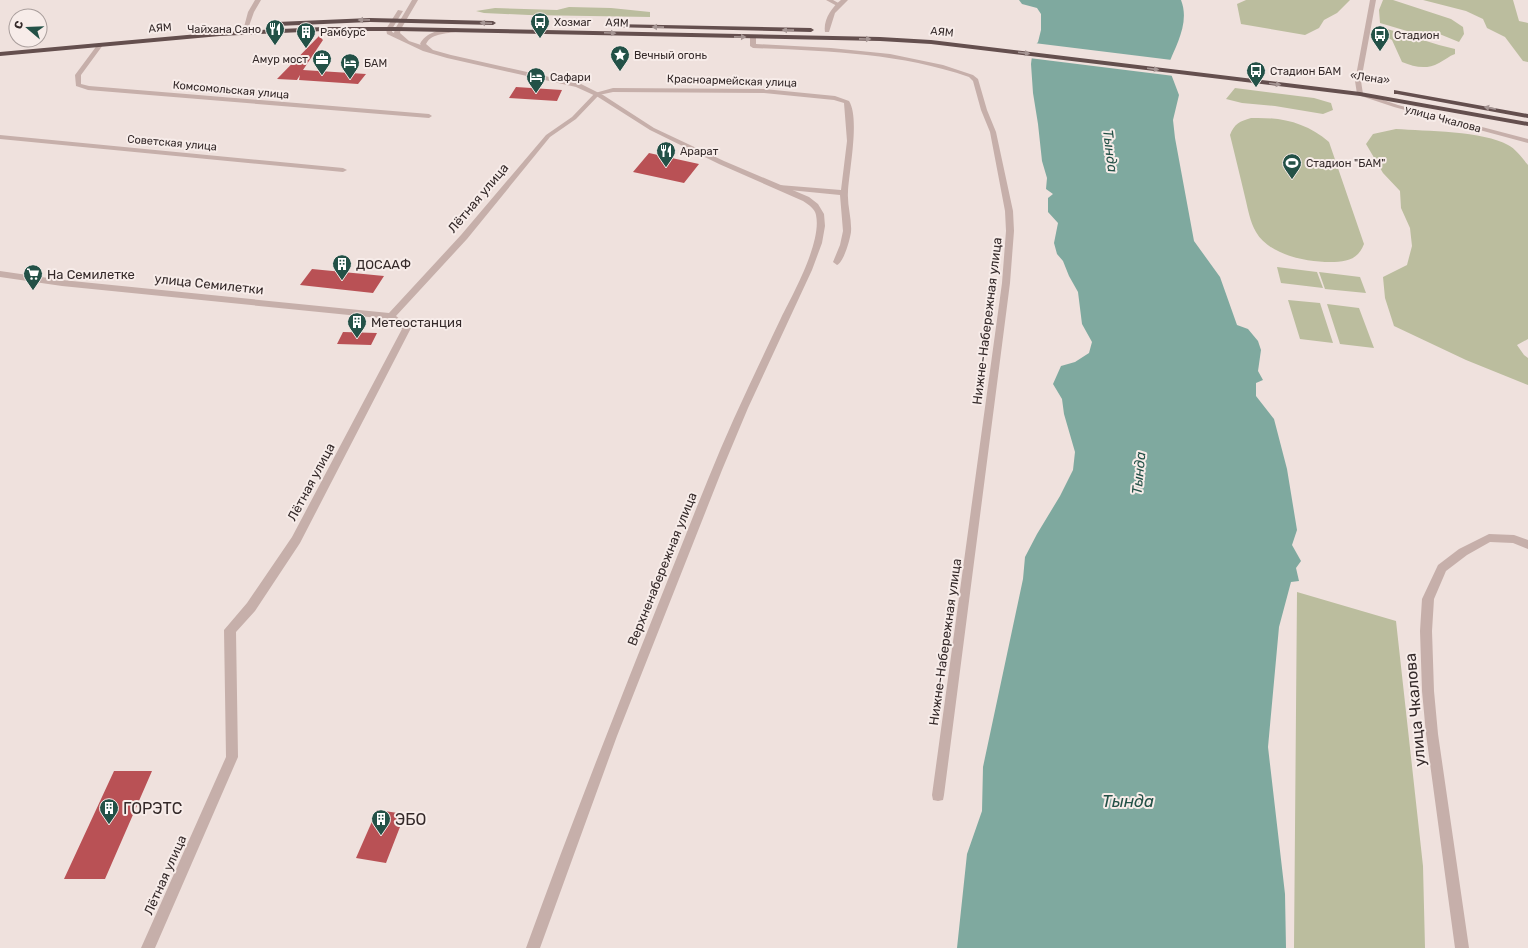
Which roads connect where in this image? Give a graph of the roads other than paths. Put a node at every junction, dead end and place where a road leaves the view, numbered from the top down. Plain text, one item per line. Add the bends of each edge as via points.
1 (258, 0) edge
2 (408, 0) edge
3 (415, 0) edge
4 (829, 0) edge
5 (845, 0) edge
6 (1373, 0) edge
7 (839, 5) junction
8 (395, 20) junction
9 (403, 20) junction
10 (498, 23) dead end
11 (246, 26) junction
12 (605, 26) dead end
13 (389, 29) junction
14 (398, 29) junction
15 (459, 30) junction
16 (827, 31) junction
17 (870, 31) dead end
18 (753, 37) junction
19 (409, 43) junction
20 (100, 45) junction
21 (0, 47) edge
22 (433, 52) junction
23 (0, 54) edge
24 (1208, 72) joint
25 (1359, 91) junction
26 (597, 94) junction
27 (429, 116) dead end
28 (1528, 116) edge
29 (1528, 124) edge
30 (0, 137) edge
31 (1528, 141) edge
32 (343, 170) dead end
33 (779, 187) junction
34 (844, 194) junction
35 (837, 262) dead end
36 (0, 274) edge
37 (391, 316) junction
38 (1528, 545) edge
39 (938, 794) dead end
40 (148, 948) edge
41 (533, 948) edge
42 (1462, 948) edge

1 - 11 street
2 - 8 street
3 - 9 street
4 - 7 street
5 - 7 street
6 - 25 street
7 - 16 street via 830,16
8 - 9 highway, АЯМ
8 -> 11 highway, АЯМ
8 - 13 street
10 -> 9 highway, АЯМ
9 - 14 street
11 - 21 highway, АЯМ
16 -> 12 highway, АЯМ
13 - 14 highway, АЯМ
13 - 19 street via 392,36
13 - 20 highway, АЯМ via 220,34
14 - 15 highway, АЯМ
14 - 19 street via 398,35
15 -> 18 highway, АЯМ
15 - 22 street via 426,38 423,44
16 - 17 highway, АЯМ
18 -> 24 highway, АЯМ via 911,40 986,45
18 - 39 street, Нижне-Набережная улица via 753,46 839,50 896,57 971,76 978,83 984,110 997,144 1009,211 1007,276
19 - 22 street
20 - 23 highway, АЯМ
20 - 27 street, Комсомольская улица via 78,75 78,85 96,89
22 - 26 street via 573,84
24 - 25 highway, «Лена»
28 -> 25 highway, «Лена» via 1428,97
25 - 29 highway, «Лена»
25 - 31 street, улица Чкалова via 1396,106
26 - 33 street via 644,125
26 - 34 street, Красноармейская улица via 626,89 756,91 842,100 849,106 850,141
26 - 37 street, Лётная улица via 574,118 548,136 464,237
30 - 32 street, Советская улица
33 - 34 street
33 - 41 street, Верхненабережная улица via 806,199 820,214 818,243 808,270 742,408 603,758
34 - 35 street, Красноармейская улица via 847,231
36 - 37 street, улица Семилетки via 62,283
37 - 40 street, Лётная улица via 407,328 296,540 250,608 230,630 232,757
38 - 42 street, улица Чкалова via 1514,539 1489,538 1463,552 1442,568 1428,599 1426,631 1432,727

